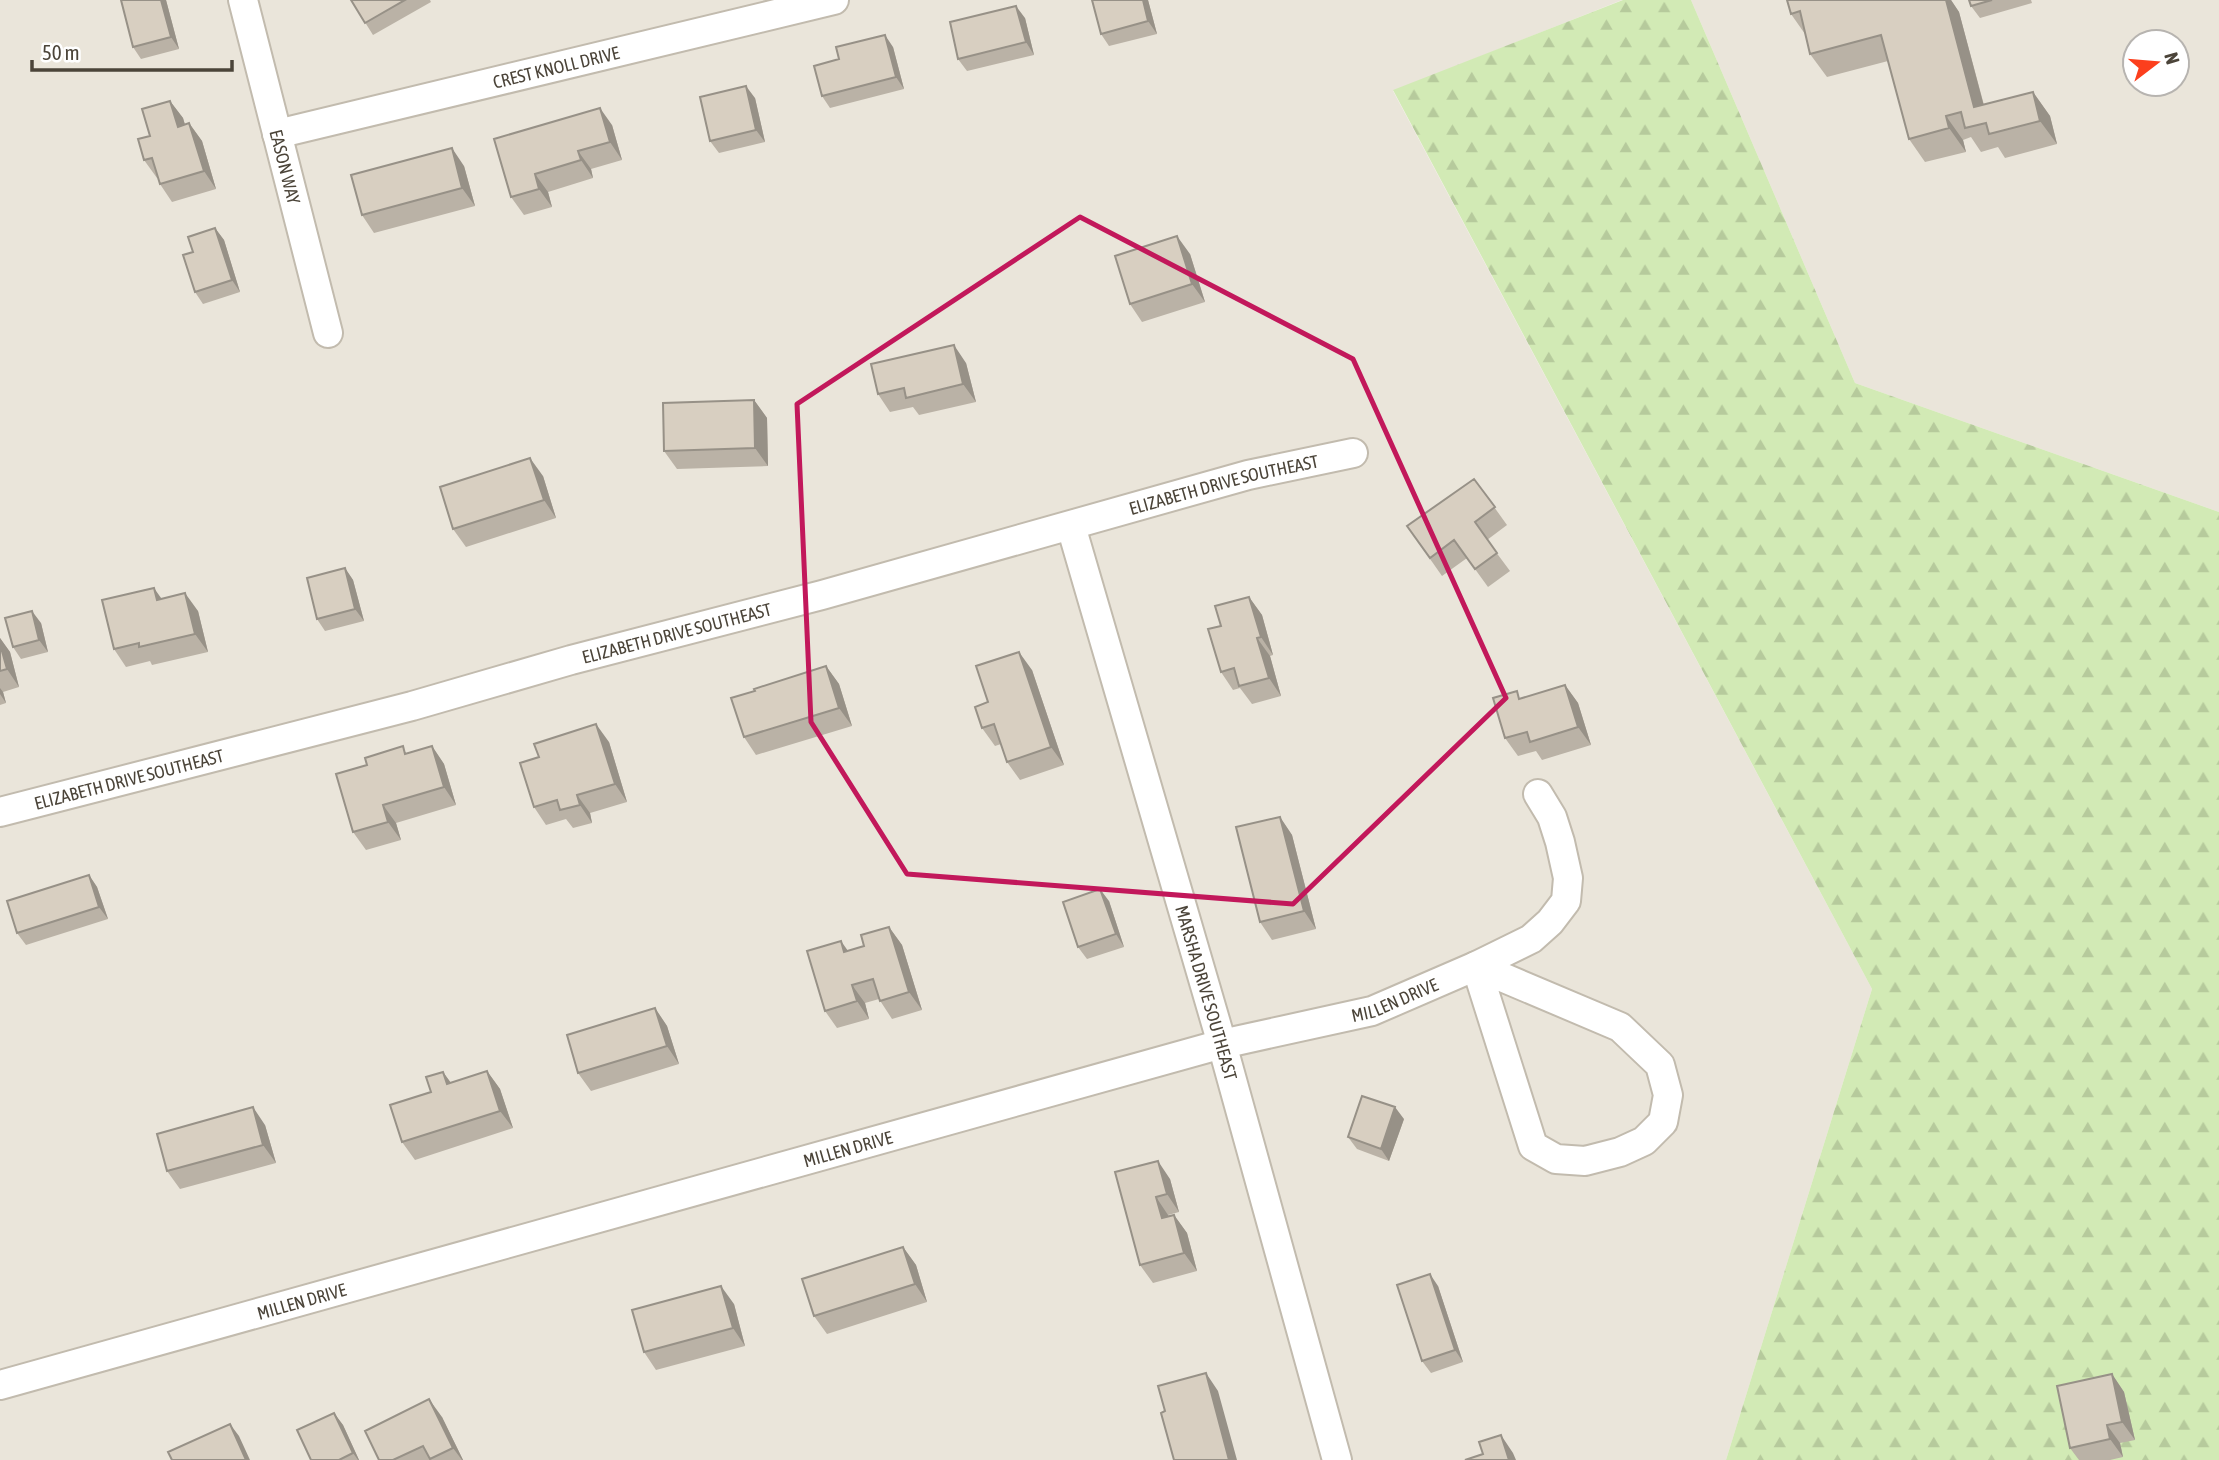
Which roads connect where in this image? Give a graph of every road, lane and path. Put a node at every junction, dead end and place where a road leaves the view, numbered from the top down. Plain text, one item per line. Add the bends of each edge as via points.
1 (243, 0) edge
2 (834, 0) edge
3 (277, 134) junction
4 (328, 333) dead end
5 (1353, 453) dead end
6 (1071, 526) junction
7 (1538, 794) dead end
8 (0, 812) edge
9 (1476, 966) junction
10 (1222, 1044) junction
11 (0, 1385) edge
12 (1337, 1460) edge

1 - 3 street, EASON WAY
2 - 3 street, CREST KNOLL DRIVE
3 - 4 street, EASON WAY
5 - 6 street, ELIZABETH DRIVE SOUTHEAST via 1248,475
6 - 8 street, ELIZABETH DRIVE SOUTHEAST
6 - 10 street, MARSHA DRIVE SOUTHEAST
7 - 9 street, MILLEN DRIVE via 1560,842 1568,878 1566,901 1531,939
9 - 9 street via 1620,1027 1660,1065 1668,1095 1663,1122 1644,1141 1585,1161 1556,1159 1533,1146
9 - 10 street, MILLEN DRIVE via 1372,1011
10 - 11 street, MILLEN DRIVE
10 - 12 street, MARSHA DRIVE SOUTHEAST

